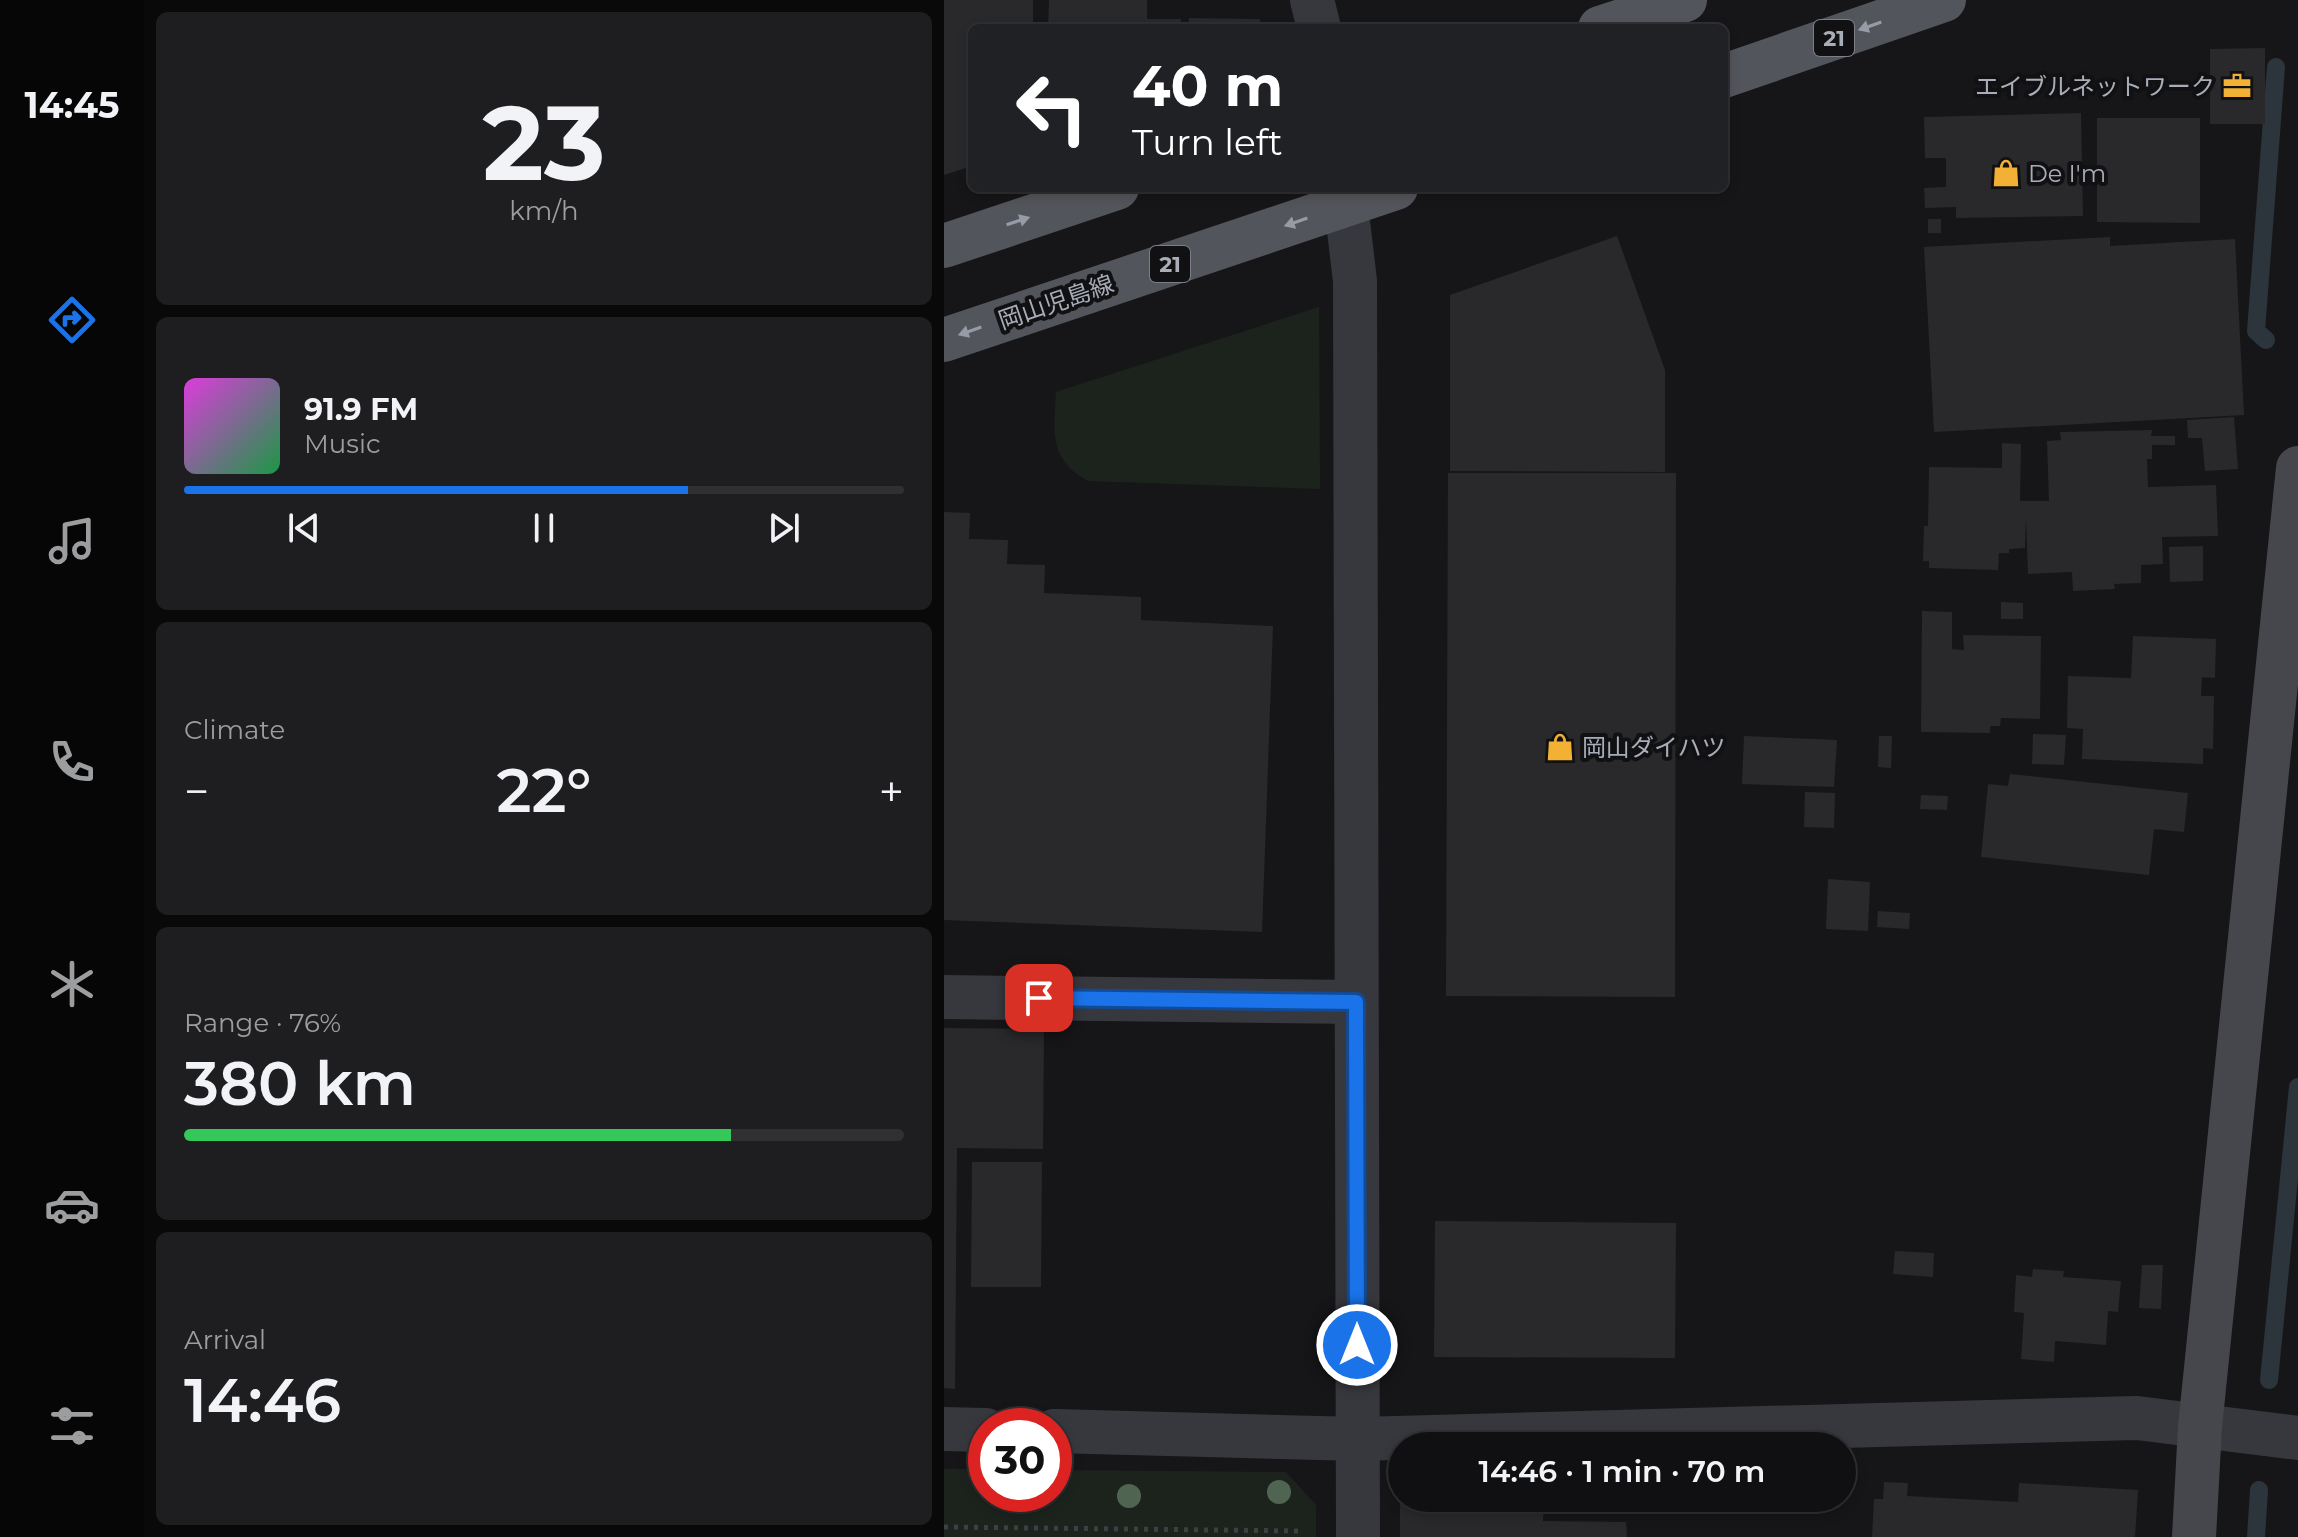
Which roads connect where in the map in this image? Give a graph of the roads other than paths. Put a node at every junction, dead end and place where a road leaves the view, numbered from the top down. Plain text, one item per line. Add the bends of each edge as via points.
1 (1312, 0) edge
2 (1685, 0) edge
3 (1944, 0) edge
4 (1318, 24) edge
5 (1612, 24) edge
6 (1728, 75) edge
7 (1105, 192) edge
8 (1370, 192) edge
9 (1345, 196) edge
10 (944, 246) edge
11 (944, 340) edge
12 (2297, 481) edge
13 (944, 997) edge
14 (1356, 1002) junction
15 (2200, 1427) junction
16 (944, 1429) edge
17 (968, 1430) edge
18 (1072, 1431) edge
19 (2298, 1438) edge
20 (1358, 1439) junction
21 (1358, 1534) edge
22 (2194, 1537) edge

1 - 4 street
2 - 5 main road
3 -> 6 main road, 21
10 -> 7 main road
8 - 9 main road, 岡山児島線 / 21
9 -> 11 main road, 岡山児島線 / 21
9 - 14 street via 1355,281
12 - 15 street
13 - 14 street
14 - 20 street
15 - 19 street
15 - 20 street via 2137,1418
15 - 22 street
16 - 17 street
18 - 20 street
20 - 21 street

